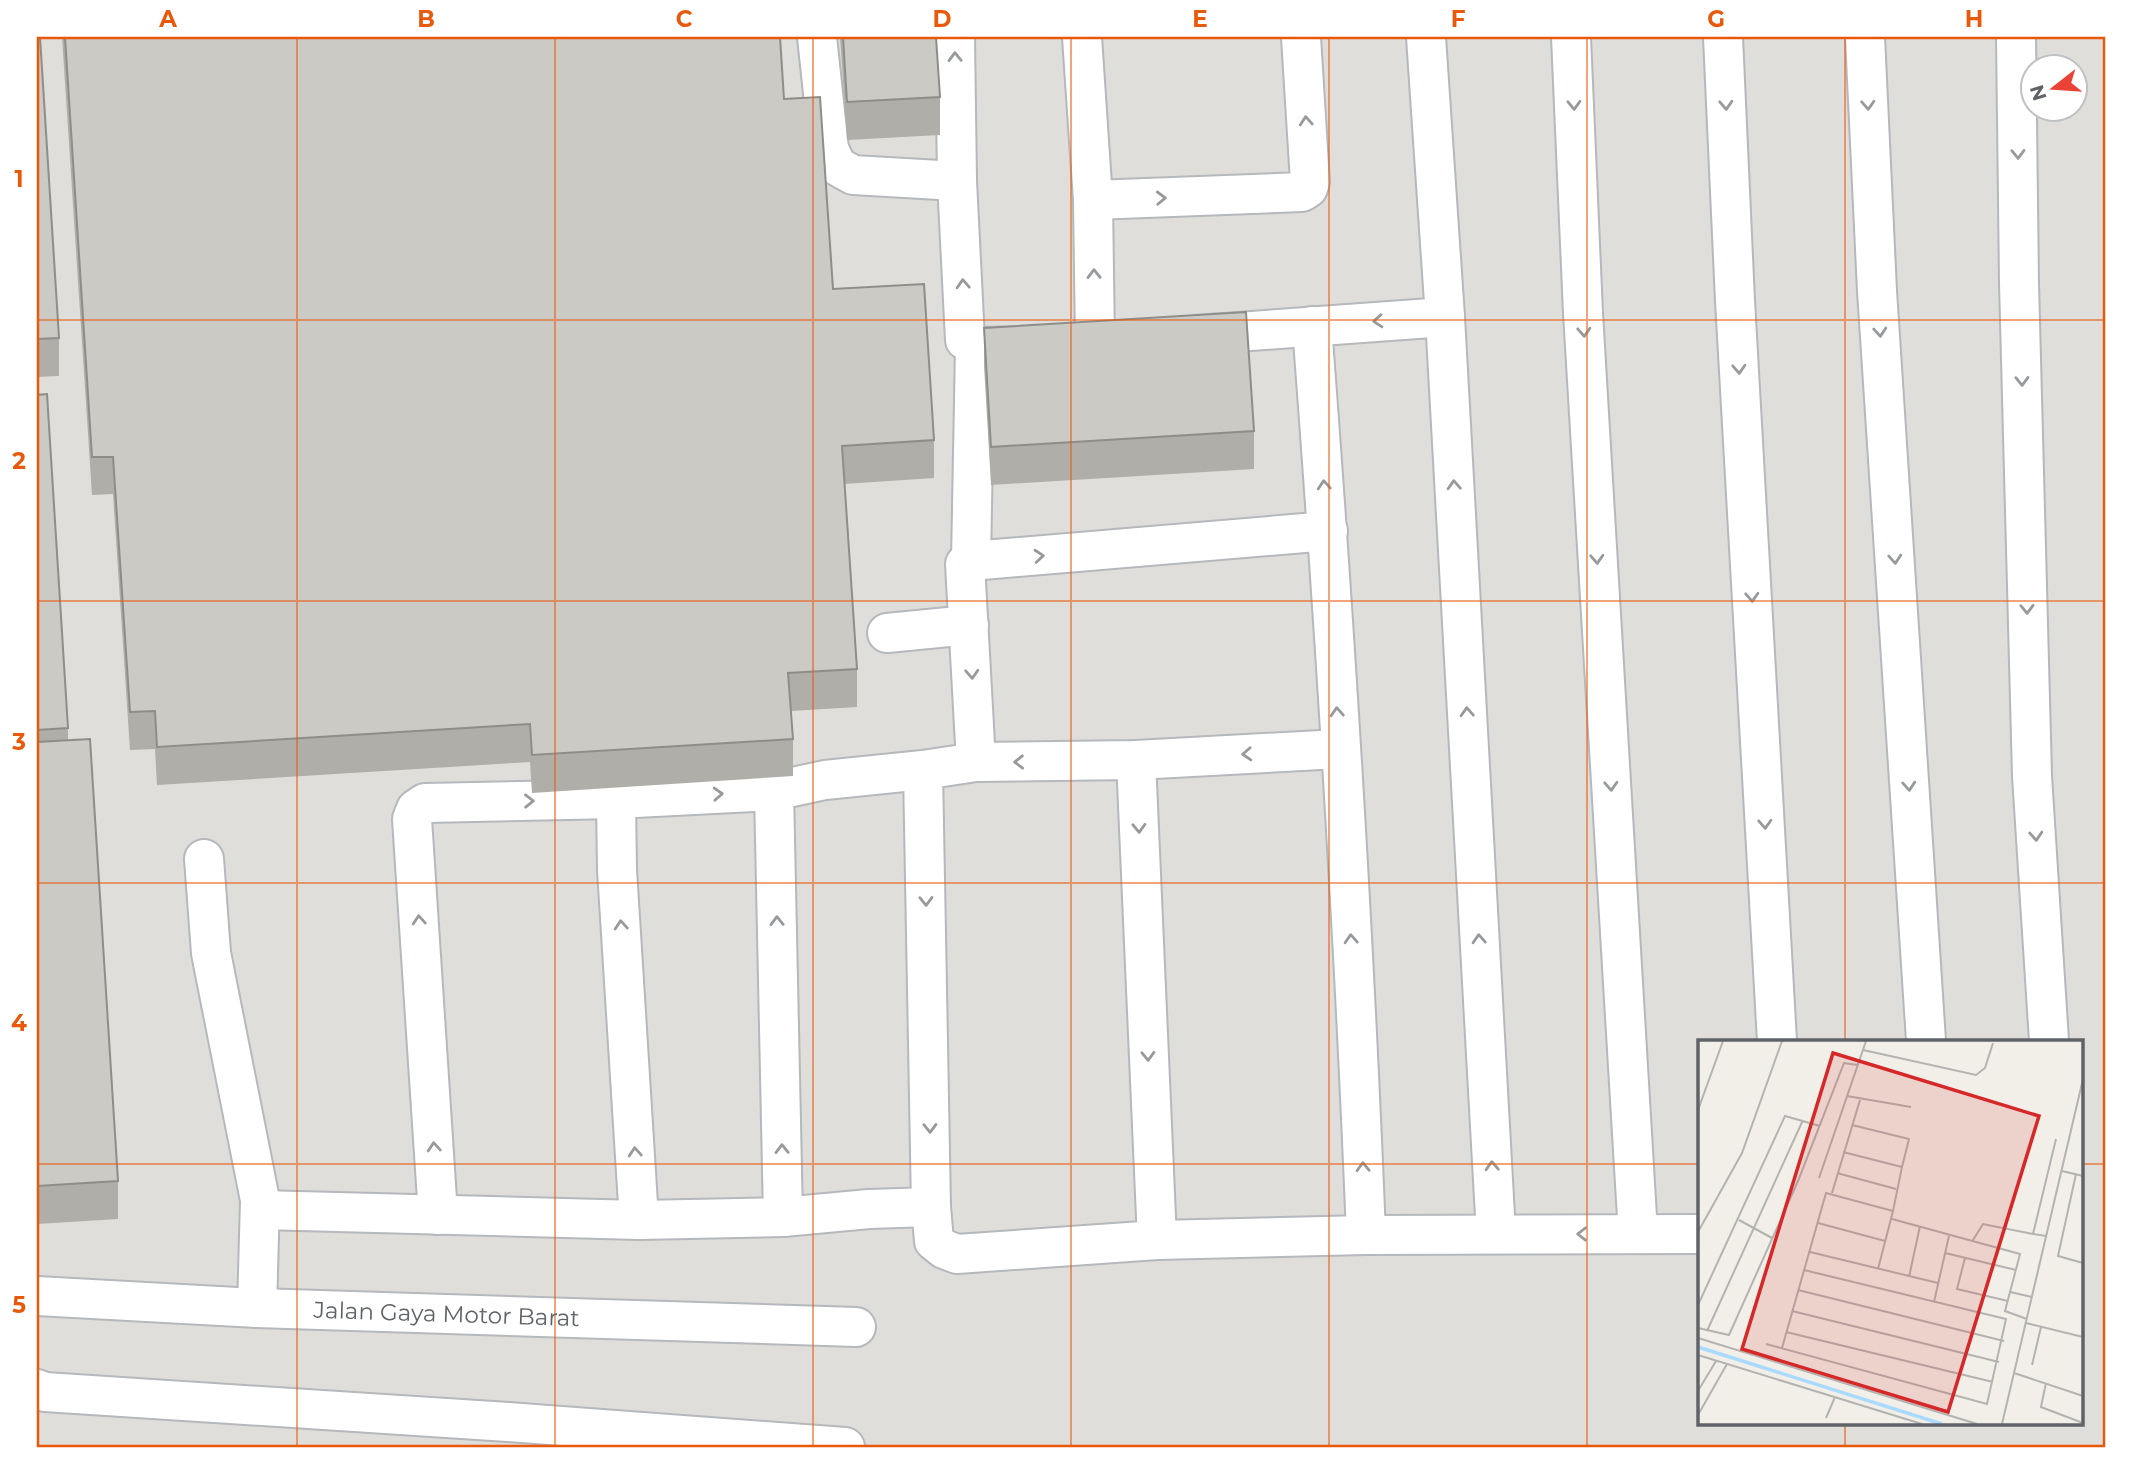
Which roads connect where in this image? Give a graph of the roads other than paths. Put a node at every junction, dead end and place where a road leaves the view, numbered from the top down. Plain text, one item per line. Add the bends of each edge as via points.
1 (817, 37) edge
2 (955, 37) edge
3 (1082, 37) edge
4 (1301, 37) edge
5 (1426, 37) edge
6 (1571, 37) edge
7 (1723, 37) edge
8 (1865, 37) edge
9 (2016, 37) edge
10 (957, 181) junction
11 (1093, 200) junction
12 (1445, 317) junction
13 (1312, 326) junction
14 (1095, 343) junction
15 (975, 347) junction
16 (1328, 531) junction
17 (971, 561) junction
18 (969, 625) junction
19 (887, 632) dead end
20 (1339, 749) junction
21 (1136, 760) junction
22 (976, 762) junction
23 (923, 770) junction
24 (774, 791) junction
25 (616, 799) junction
26 (204, 859) dead end
27 (1777, 1040) edge
28 (1926, 1040) edge
29 (2049, 1040) edge
30 (931, 1207) junction
31 (260, 1210) junction
32 (438, 1215) junction
33 (783, 1217) junction
34 (639, 1220) junction
35 (1496, 1234) junction
36 (1638, 1234) junction
37 (1698, 1234) edge
38 (1366, 1235) junction
39 (1157, 1240) junction
40 (37, 1296) edge
41 (257, 1308) junction
42 (856, 1327) dead end
43 (37, 1389) edge
44 (508, 1435) edge
45 (845, 1447) edge

1 - 10 lane via 829,149 837,166 853,175
10 -> 2 lane
3 - 11 lane
11 -> 4 lane via 1302,192 1308,188
5 - 12 lane
6 -> 36 lane
7 -> 27 lane
8 -> 28 lane
9 -> 29 lane via 2032,776
15 -> 10 lane via 965,340
14 -> 11 lane
12 -> 13 lane
35 -> 12 lane
13 - 14 lane
16 -> 13 lane
14 - 15 lane
15 - 17 lane
17 -> 16 lane
20 -> 16 lane
17 - 18 lane via 965,564
18 - 19 lane
18 -> 22 lane
20 -> 21 lane
38 -> 20 lane
21 -> 22 lane
21 -> 39 lane
22 - 23 lane
23 - 24 lane via 825,779
23 -> 30 lane
25 -> 24 lane
33 -> 24 lane
32 -> 25 lane via 412,819 416,809 425,803
34 -> 25 lane
26 - 31 lane via 211,953
30 - 33 lane
30 - 39 lane via 934,1241 957,1254
31 - 32 lane
31 - 41 lane
32 - 34 lane
33 - 34 lane
36 -> 35 lane
35 - 38 lane
36 - 37 lane
38 - 39 lane
40 - 41 lane, Jalan Gaya Motor Barat
41 - 42 lane, Jalan Gaya Motor Barat
43 - 44 lane
44 - 45 lane

